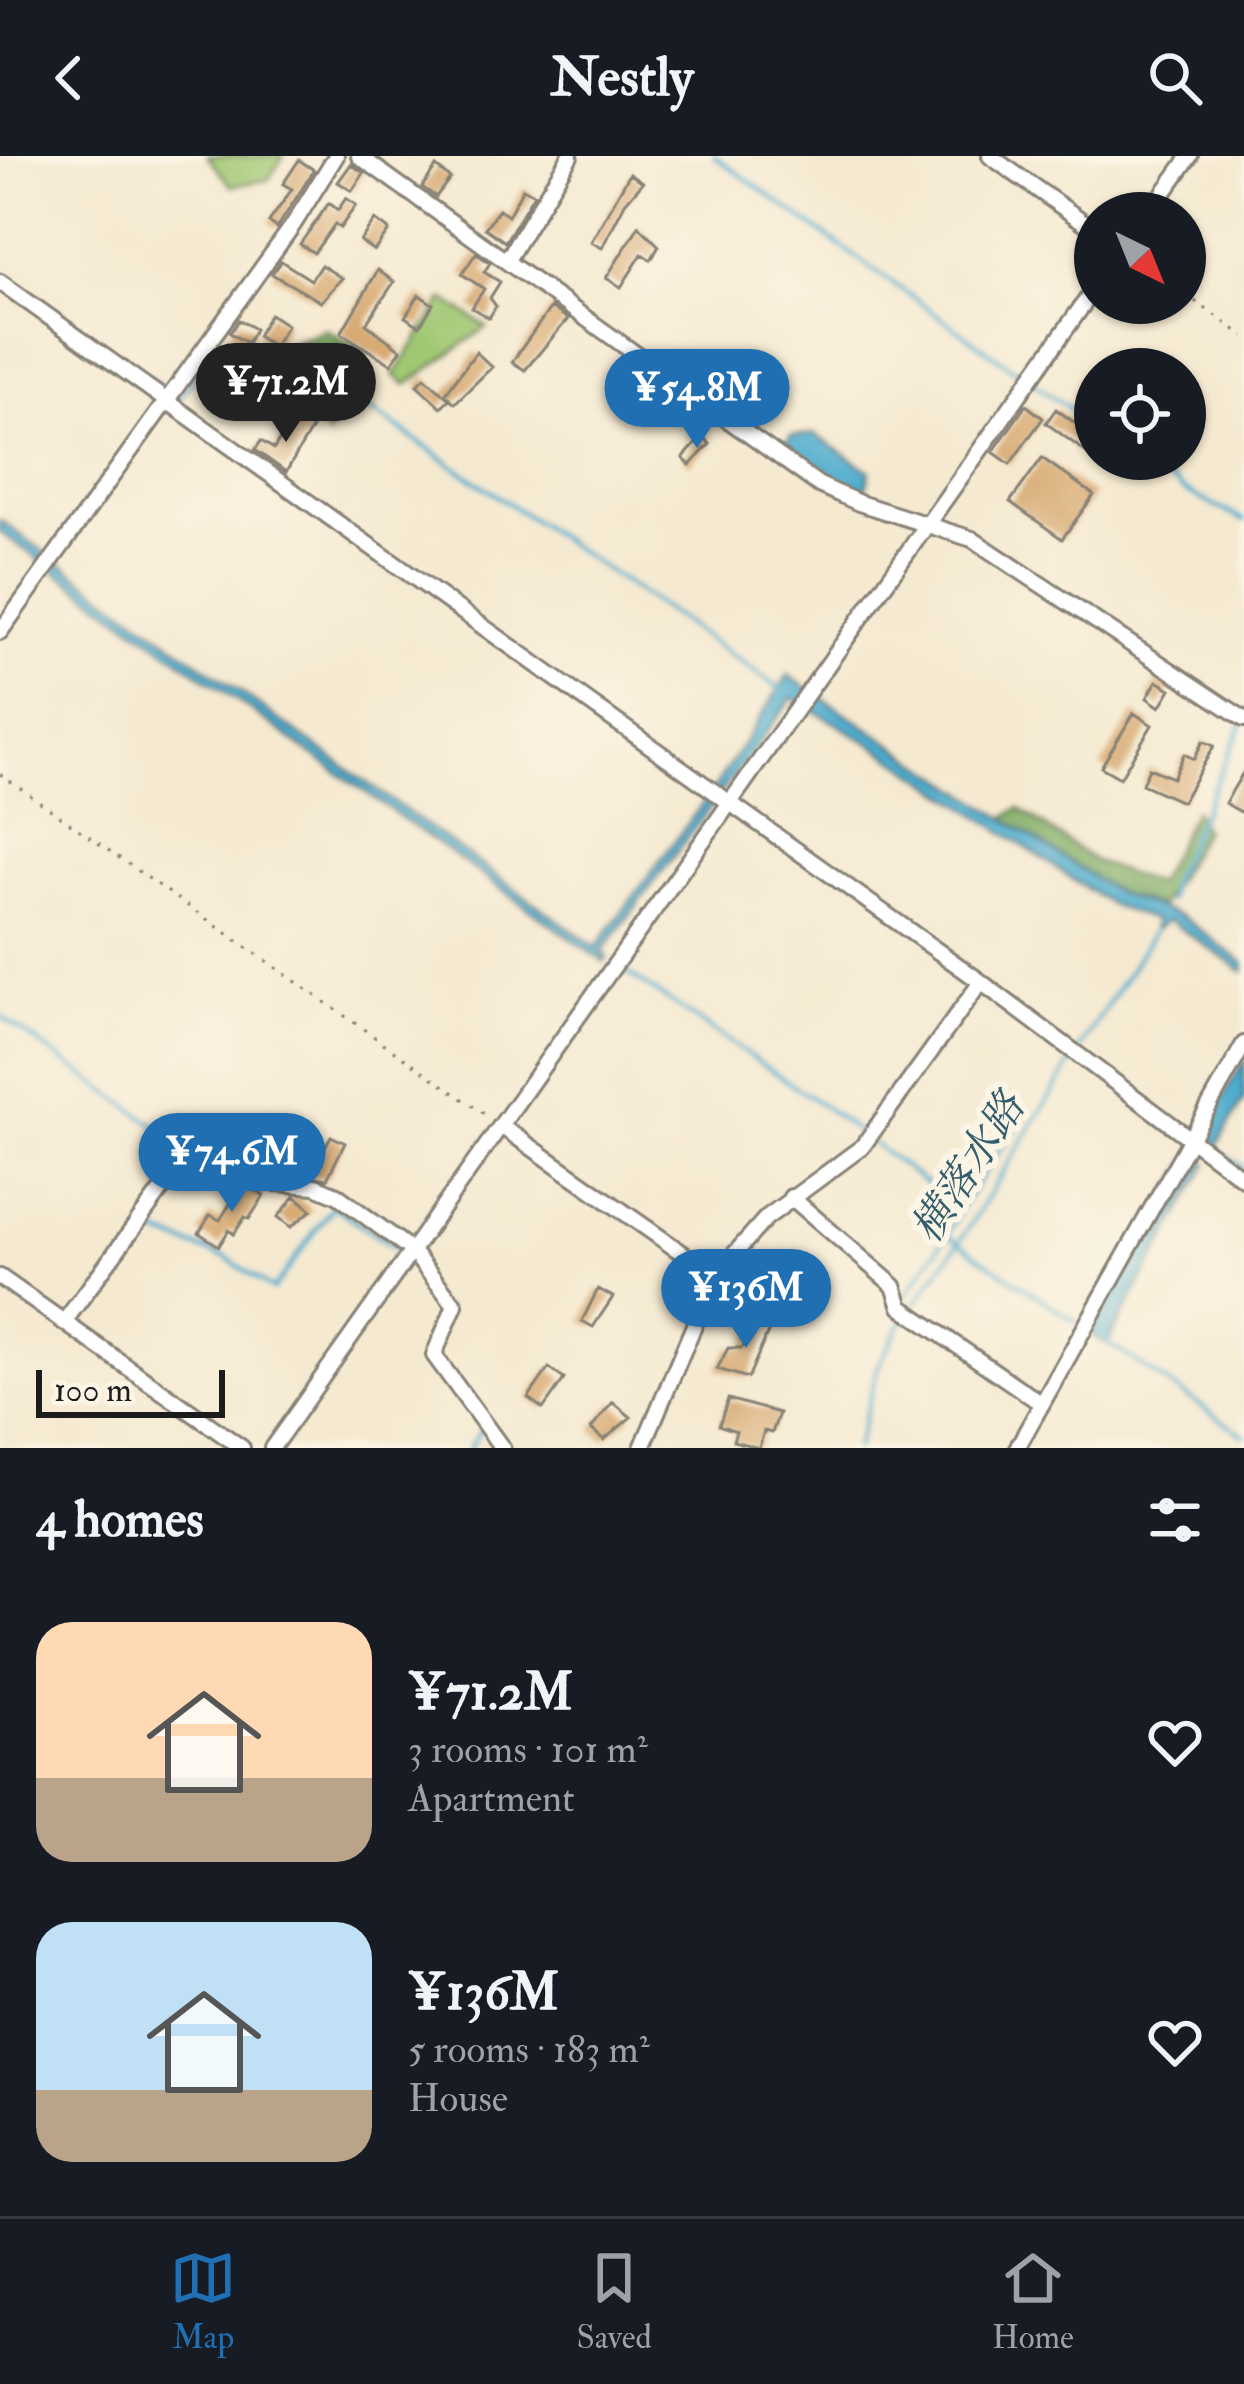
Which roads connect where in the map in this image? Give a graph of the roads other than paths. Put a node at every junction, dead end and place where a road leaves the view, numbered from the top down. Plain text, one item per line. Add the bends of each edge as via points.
1 (336, 156) edge
2 (359, 156) edge
3 (570, 156) edge
4 (990, 156) edge
5 (1190, 156) edge
6 (1164, 192) edge
7 (1074, 215) edge
8 (507, 260) junction
9 (0, 282) edge
10 (1074, 317) edge
11 (170, 394) junction
12 (925, 522) junction
13 (0, 632) edge
14 (1239, 716) edge
15 (728, 803) junction
16 (981, 982) junction
17 (1244, 1044) edge
18 (502, 1126) junction
19 (1188, 1140) junction
20 (1244, 1179) edge
21 (791, 1197) junction
22 (411, 1250) junction
23 (715, 1276) junction
24 (0, 1277) edge
25 (64, 1322) junction
26 (1042, 1404) junction
27 (242, 1448) edge
28 (272, 1448) edge
29 (502, 1448) edge
30 (643, 1448) edge
31 (1017, 1448) edge

1 - 11 street
2 - 8 street
3 - 8 street
4 - 7 street
5 - 6 street
8 - 12 street via 819,484
9 - 11 street
10 - 12 street
11 - 13 street
11 - 15 street
12 - 14 street via 972,539
12 - 15 street
15 - 16 street
15 - 18 street
16 - 19 street
16 - 21 street via 866,1142
17 - 19 street
18 - 22 street
18 - 23 street
19 - 20 street
19 - 26 street
21 - 23 street
21 - 26 street via 894,1286 901,1307
22 - 25 street via 337,1196 261,1182 197,1135
22 - 28 street
22 - 29 street via 455,1305 434,1355
23 - 30 street
24 - 25 street
25 - 27 street
26 - 31 street

